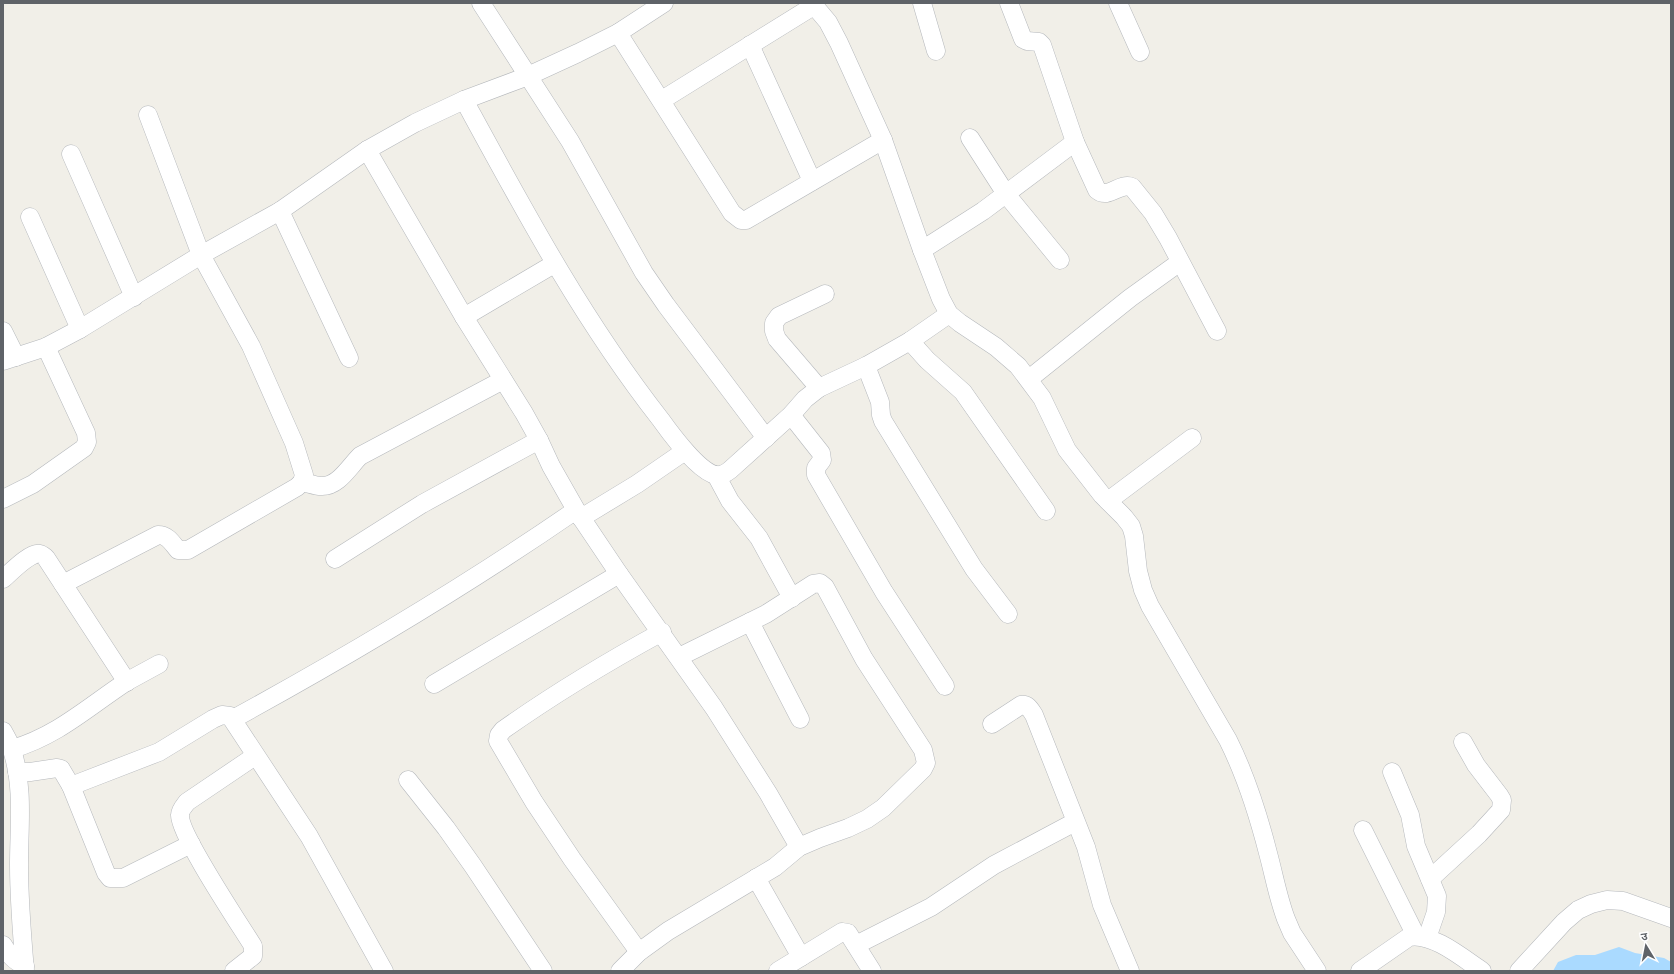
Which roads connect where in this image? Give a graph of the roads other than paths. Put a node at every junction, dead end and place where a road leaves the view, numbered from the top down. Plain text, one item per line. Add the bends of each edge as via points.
1 (481, 3) edge
2 (664, 3) edge
3 (922, 3) edge
4 (1009, 3) edge
5 (1118, 3) edge
6 (813, 4) edge
7 (618, 33) junction
8 (750, 45) junction
9 (936, 51) dead end
10 (1140, 52) dead end
11 (528, 76) junction
12 (464, 100) junction
13 (662, 100) junction
14 (148, 115) dead end
15 (970, 138) dead end
16 (883, 140) junction
17 (1075, 142) junction
18 (367, 150) junction
19 (70, 154) dead end
20 (812, 181) junction
21 (1006, 194) junction
22 (280, 211) junction
23 (30, 217) dead end
24 (922, 250) junction
25 (201, 255) junction
26 (1060, 260) dead end
27 (1180, 262) junction
28 (554, 264) junction
29 (825, 294) dead end
30 (134, 297) junction
31 (949, 314) junction
32 (464, 317) junction
33 (80, 329) junction
34 (3, 331) edge
35 (1217, 331) dead end
36 (910, 341) junction
37 (46, 347) junction
38 (349, 358) dead end
39 (9, 359) edge
40 (866, 366) junction
41 (1029, 379) junction
42 (503, 380) junction
43 (819, 388) junction
44 (791, 415) junction
45 (766, 438) junction
46 (1192, 438) dead end
47 (539, 440) junction
48 (685, 451) junction
49 (716, 475) junction
50 (302, 482) junction
51 (3, 498) edge
52 (1108, 501) junction
53 (1046, 511) dead end
54 (578, 514) junction
55 (335, 559) dead end
56 (619, 574) junction
57 (3, 580) edge
58 (63, 584) junction
59 (792, 598) junction
60 (1008, 614) dead end
61 (750, 622) junction
62 (662, 632) junction
63 (679, 657) junction
64 (158, 664) dead end
65 (127, 682) junction
66 (434, 684) dead end
67 (945, 686) dead end
68 (233, 719) junction
69 (800, 719) dead end
70 (992, 724) dead end
71 (6, 737) edge
72 (1463, 742) dead end
73 (255, 756) junction
74 (18, 772) junction
75 (1392, 772) dead end
76 (408, 780) dead end
77 (71, 786) junction
78 (1075, 822) junction
79 (1363, 830) dead end
80 (191, 844) junction
81 (799, 847) junction
82 (756, 878) junction
83 (1430, 879) junction
84 (1671, 918) edge
85 (1421, 937) junction
86 (3, 945) edge
87 (856, 945) junction
88 (639, 952) junction
89 (801, 957) junction
90 (25, 968) edge
91 (234, 971) edge
92 (384, 971) edge
93 (543, 971) edge
94 (620, 971) edge
95 (778, 971) edge
96 (872, 971) edge
97 (1130, 971) edge
98 (1317, 971) edge
99 (1360, 971) edge
100 (1482, 971) edge
101 (1519, 971) edge

1 - 11 street
2 - 7 street
3 - 9 street
4 - 17 street via 1022,39 1039,42 1042,45
5 - 10 street
6 - 8 street
6 - 16 street via 828,22
7 - 11 street
7 - 13 street
8 - 13 street
8 - 20 street
11 - 12 street
11 - 45 street via 570,141 644,272
12 - 18 street via 415,123
12 - 28 street
13 - 20 street via 736,218 746,220
14 - 25 street
15 - 21 street
16 - 20 street
16 - 24 street
17 - 21 street
17 - 27 street via 1097,190 1107,194 1124,186 1132,187 1153,213
18 - 22 street
18 - 32 street
19 - 30 street
21 - 24 street
21 - 26 street
22 - 25 street
22 - 38 street
23 - 33 street
24 - 31 street
25 - 30 street
25 - 50 street via 251,346 274,396 303,467
27 - 35 street
27 - 41 street via 1130,298
28 - 32 street
28 - 48 street via 604,343
29 - 43 street via 779,316 774,323 777,339
30 - 33 street
31 - 36 street
31 - 41 street via 996,347
32 - 42 street
33 - 37 street
34 - 39 street
36 - 40 street
36 - 53 street via 963,392
37 - 39 street
37 - 51 street via 86,433 87,442 84,448 39,480
40 - 43 street
40 - 60 street via 880,402 884,421 974,569
41 - 52 street via 1042,398 1067,450
42 - 47 street
42 - 50 street via 360,456 341,478 331,485
43 - 44 street
44 - 45 street
44 - 67 street via 821,453 822,460 816,468 816,475 884,592
45 - 49 street via 730,470 722,475
46 - 52 street
47 - 54 street
47 - 55 street via 422,504
48 - 49 street
48 - 54 street via 636,484
49 - 59 street via 730,501 759,538
50 - 58 street via 188,550 178,550 164,535 158,535
52 - 98 street via 1131,526 1138,571 1145,595 1238,761 1256,812 1286,919 1292,933
54 - 56 street
54 - 68 street via 301,682
56 - 62 street
56 - 66 street
57 - 58 street via 29,557 41,554
58 - 65 street
59 - 61 street
59 - 81 street via 813,584 820,583 825,586 864,659 923,750 926,763 883,808 867,819
61 - 63 street
61 - 69 street
62 - 63 street
62 - 88 street via 542,702 503,730 498,741 572,859
63 - 81 street via 740,748
64 - 65 street
65 - 71 street via 55,731 31,744
68 - 73 street
68 - 77 street via 227,714 217,717 159,752
70 - 78 street via 1021,705 1028,706 1046,742
71 - 74 street
72 - 83 street via 1476,765 1502,800 1501,810
73 - 80 street via 187,802 181,809 181,824
73 - 92 street via 309,836
74 - 77 street via 61,769
74 - 90 street via 20,905
75 - 83 street via 1410,815 1416,846
76 - 93 street via 446,828
77 - 80 street via 110,878 123,878
78 - 87 street via 994,865 931,907
78 - 97 street via 1086,847 1102,905
79 - 85 street
80 - 91 street via 253,946 253,956
81 - 82 street via 775,868
82 - 88 street via 668,931
82 - 89 street
83 - 85 street via 1438,905
84 - 101 street via 1623,901 1607,900 1591,904 1578,910 1564,922
85 - 99 street via 1410,938
85 - 100 street via 1433,940
86 - 90 street via 8,954
87 - 89 street via 848,933 842,932
87 - 96 street
88 - 94 street
89 - 95 street

